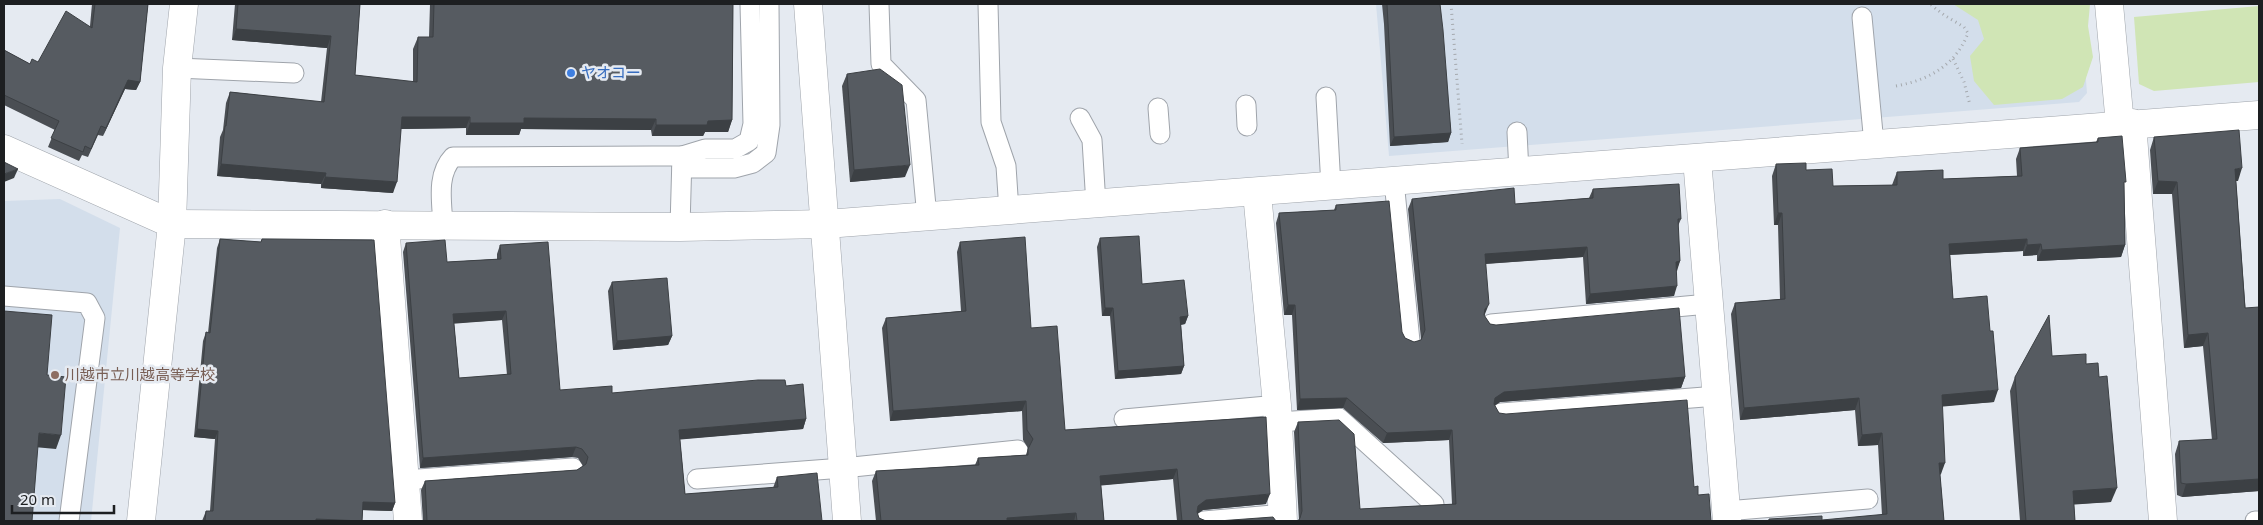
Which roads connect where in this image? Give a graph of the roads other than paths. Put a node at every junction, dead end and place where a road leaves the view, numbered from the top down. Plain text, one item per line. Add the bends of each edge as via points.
1 (184, 4) edge
2 (750, 4) edge
3 (769, 4) edge
4 (808, 4) edge
5 (879, 4) edge
6 (988, 4) edge
7 (2109, 4) edge
8 (1862, 17) dead end
9 (177, 68) junction
10 (294, 73) dead end
11 (1326, 97) dead end
12 (1246, 105) dead end
13 (1158, 108) dead end
14 (2259, 115) edge
15 (1080, 118) dead end
16 (2126, 124) junction
17 (1247, 126) dead end
18 (1517, 132) dead end
19 (1160, 134) dead end
20 (1874, 144) junction
21 (4, 149) edge
22 (1697, 159) junction
23 (682, 162) junction
24 (1519, 172) junction
25 (1394, 181) junction
26 (1331, 187) junction
27 (1258, 193) junction
28 (1096, 204) junction
29 (1010, 211) junction
30 (927, 217) junction
31 (172, 224) junction
32 (385, 224) junction
33 (826, 224) junction
34 (443, 225) junction
35 (680, 227) junction
36 (4, 296) edge
37 (1708, 304) junction
38 (1491, 324) edge
39 (1410, 341) edge
40 (1717, 396) junction
41 (1501, 413) edge
42 (1277, 414) junction
43 (1124, 419) dead end
44 (1018, 450) dead end
45 (573, 468) edge
46 (844, 468) junction
47 (697, 479) dead end
48 (404, 480) junction
49 (1868, 499) dead end
50 (1434, 504) edge
51 (1726, 516) edge
52 (1283, 518) edge
53 (69, 521) edge
54 (141, 521) edge
55 (408, 521) edge
56 (847, 521) edge
57 (1204, 521) edge
58 (2163, 521) edge
59 (2255, 521) edge
60 (2259, 521) edge

1 - 9 street
2 - 23 lane via 754,124 749,141 735,149 705,149
3 - 23 lane via 770,125 766,153 753,163 734,168
4 - 33 street
5 - 30 lane via 881,64 916,100
6 - 29 lane via 991,122 1006,166
7 - 16 street
8 - 20 lane
9 - 10 lane
9 - 31 street
11 - 26 lane via 1320,119
12 - 17 lane
13 - 19 lane
14 - 16 street
15 - 28 lane via 1101,139
16 - 20 street
16 - 58 street
18 - 24 lane
20 - 22 street
21 - 31 street
22 - 24 street
22 - 37 street
23 - 34 lane via 453,157 441,176
23 - 35 lane
24 - 25 street
25 - 26 street
25 - 39 lane
26 - 27 street
27 - 28 street
27 - 42 street
28 - 29 street
29 - 30 street
30 - 33 street
31 - 32 street
31 - 54 street
32 - 34 street
32 - 48 street
33 - 35 street
33 - 46 street
34 - 35 street
36 - 53 lane via 87,303 95,318
37 - 38 lane
37 - 40 street
40 - 41 lane
40 - 51 street
42 - 43 lane
42 - 50 lane via 1339,418
42 - 52 street
44 - 46 lane
45 - 48 lane
46 - 47 lane
46 - 56 street
48 - 55 street
49 - 51 lane
52 - 57 lane
59 - 60 lane

